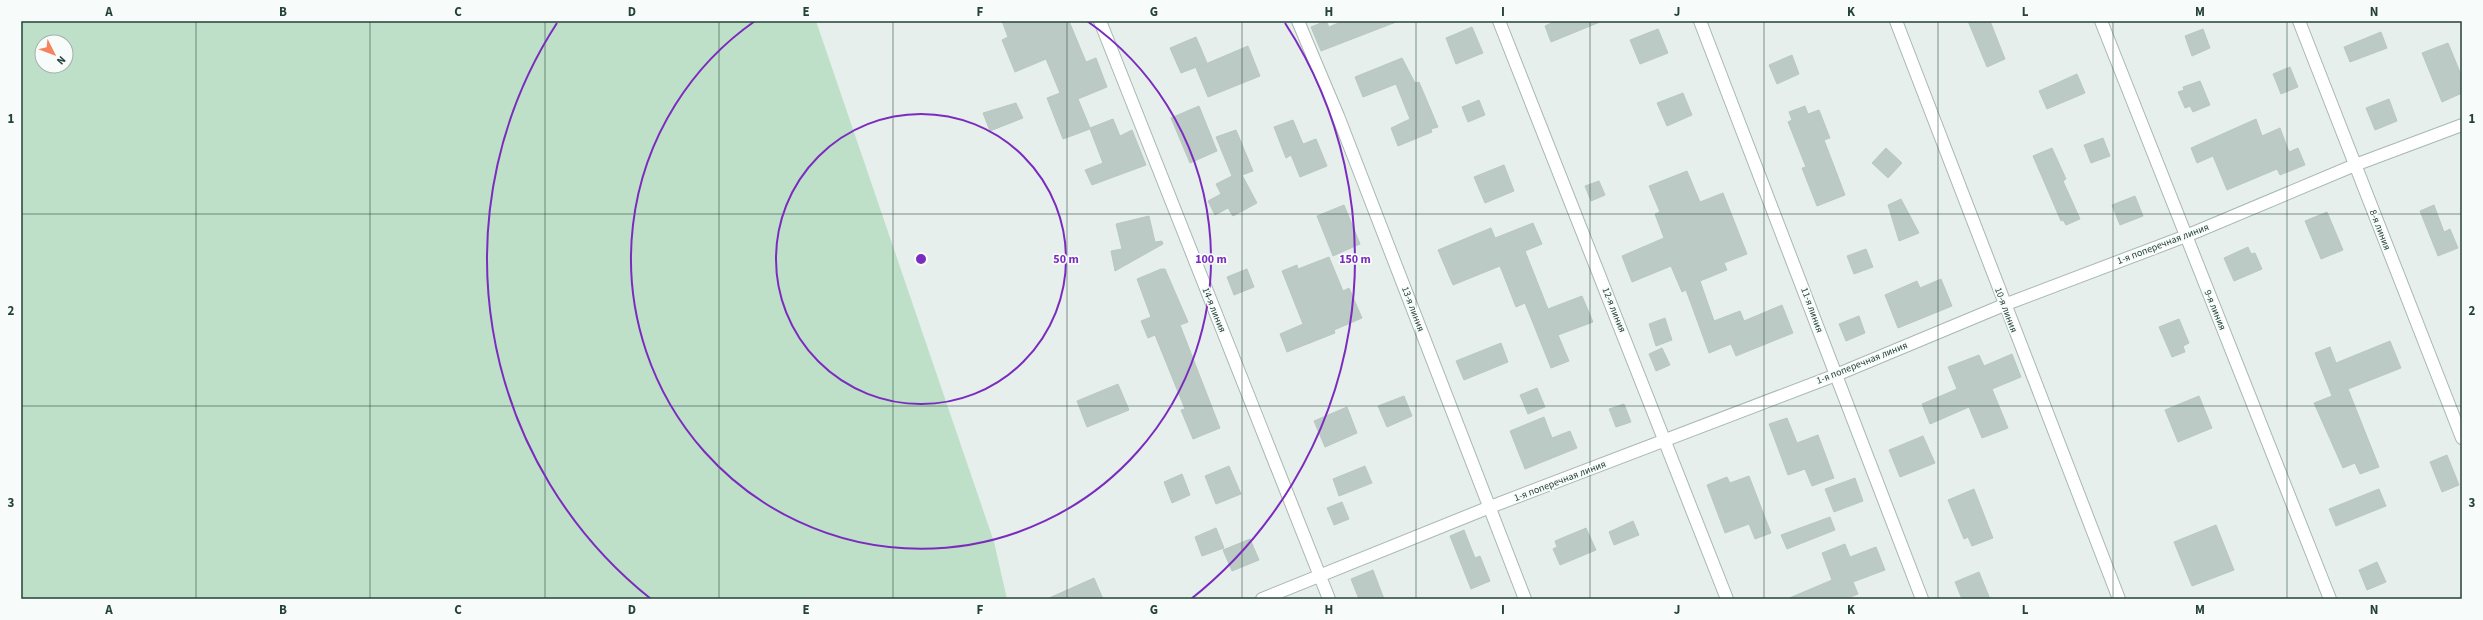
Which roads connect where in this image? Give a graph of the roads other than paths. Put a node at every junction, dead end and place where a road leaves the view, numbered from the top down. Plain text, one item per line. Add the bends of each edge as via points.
1 (1100, 21) edge
2 (1298, 21) edge
3 (1499, 21) edge
4 (1700, 21) edge
5 (1896, 21) edge
6 (2101, 21) edge
7 (2299, 21) edge
8 (2462, 125) edge
9 (2355, 165) junction
10 (2186, 236) junction
11 (2004, 305) junction
12 (1836, 375) junction
13 (2462, 438) edge
14 (1666, 441) junction
15 (1490, 507) junction
16 (1319, 575) junction
17 (1262, 599) edge
18 (1328, 599) edge
19 (1525, 599) edge
20 (1727, 599) edge
21 (1922, 599) edge
22 (2119, 599) edge
23 (2330, 599) edge

1 - 16 street, 14-я линия
2 - 15 street, 13-я линия via 1341,123
3 - 14 street, 12-я линия
4 - 12 street, 11-я линия
5 - 11 street, 10-я линия
6 - 10 street, 9-я линия
7 - 9 street, 8-я линия
8 - 9 street, 1-я поперечная линия
9 - 10 street, 1-я поперечная линия
9 - 13 street, 8-я линия
10 - 11 street, 1-я поперечная линия
10 - 23 street, 9-я линия
11 - 12 street, 1-я поперечная линия
11 - 22 street, 10-я линия
12 - 14 street, 1-я поперечная линия
12 - 21 street, 11-я линия
14 - 15 street, 1-я поперечная линия
14 - 20 street, 12-я линия
15 - 16 street, 1-я поперечная линия
15 - 19 street, 13-я линия
16 - 17 street, 1-я поперечная линия
16 - 18 street, 14-я линия

